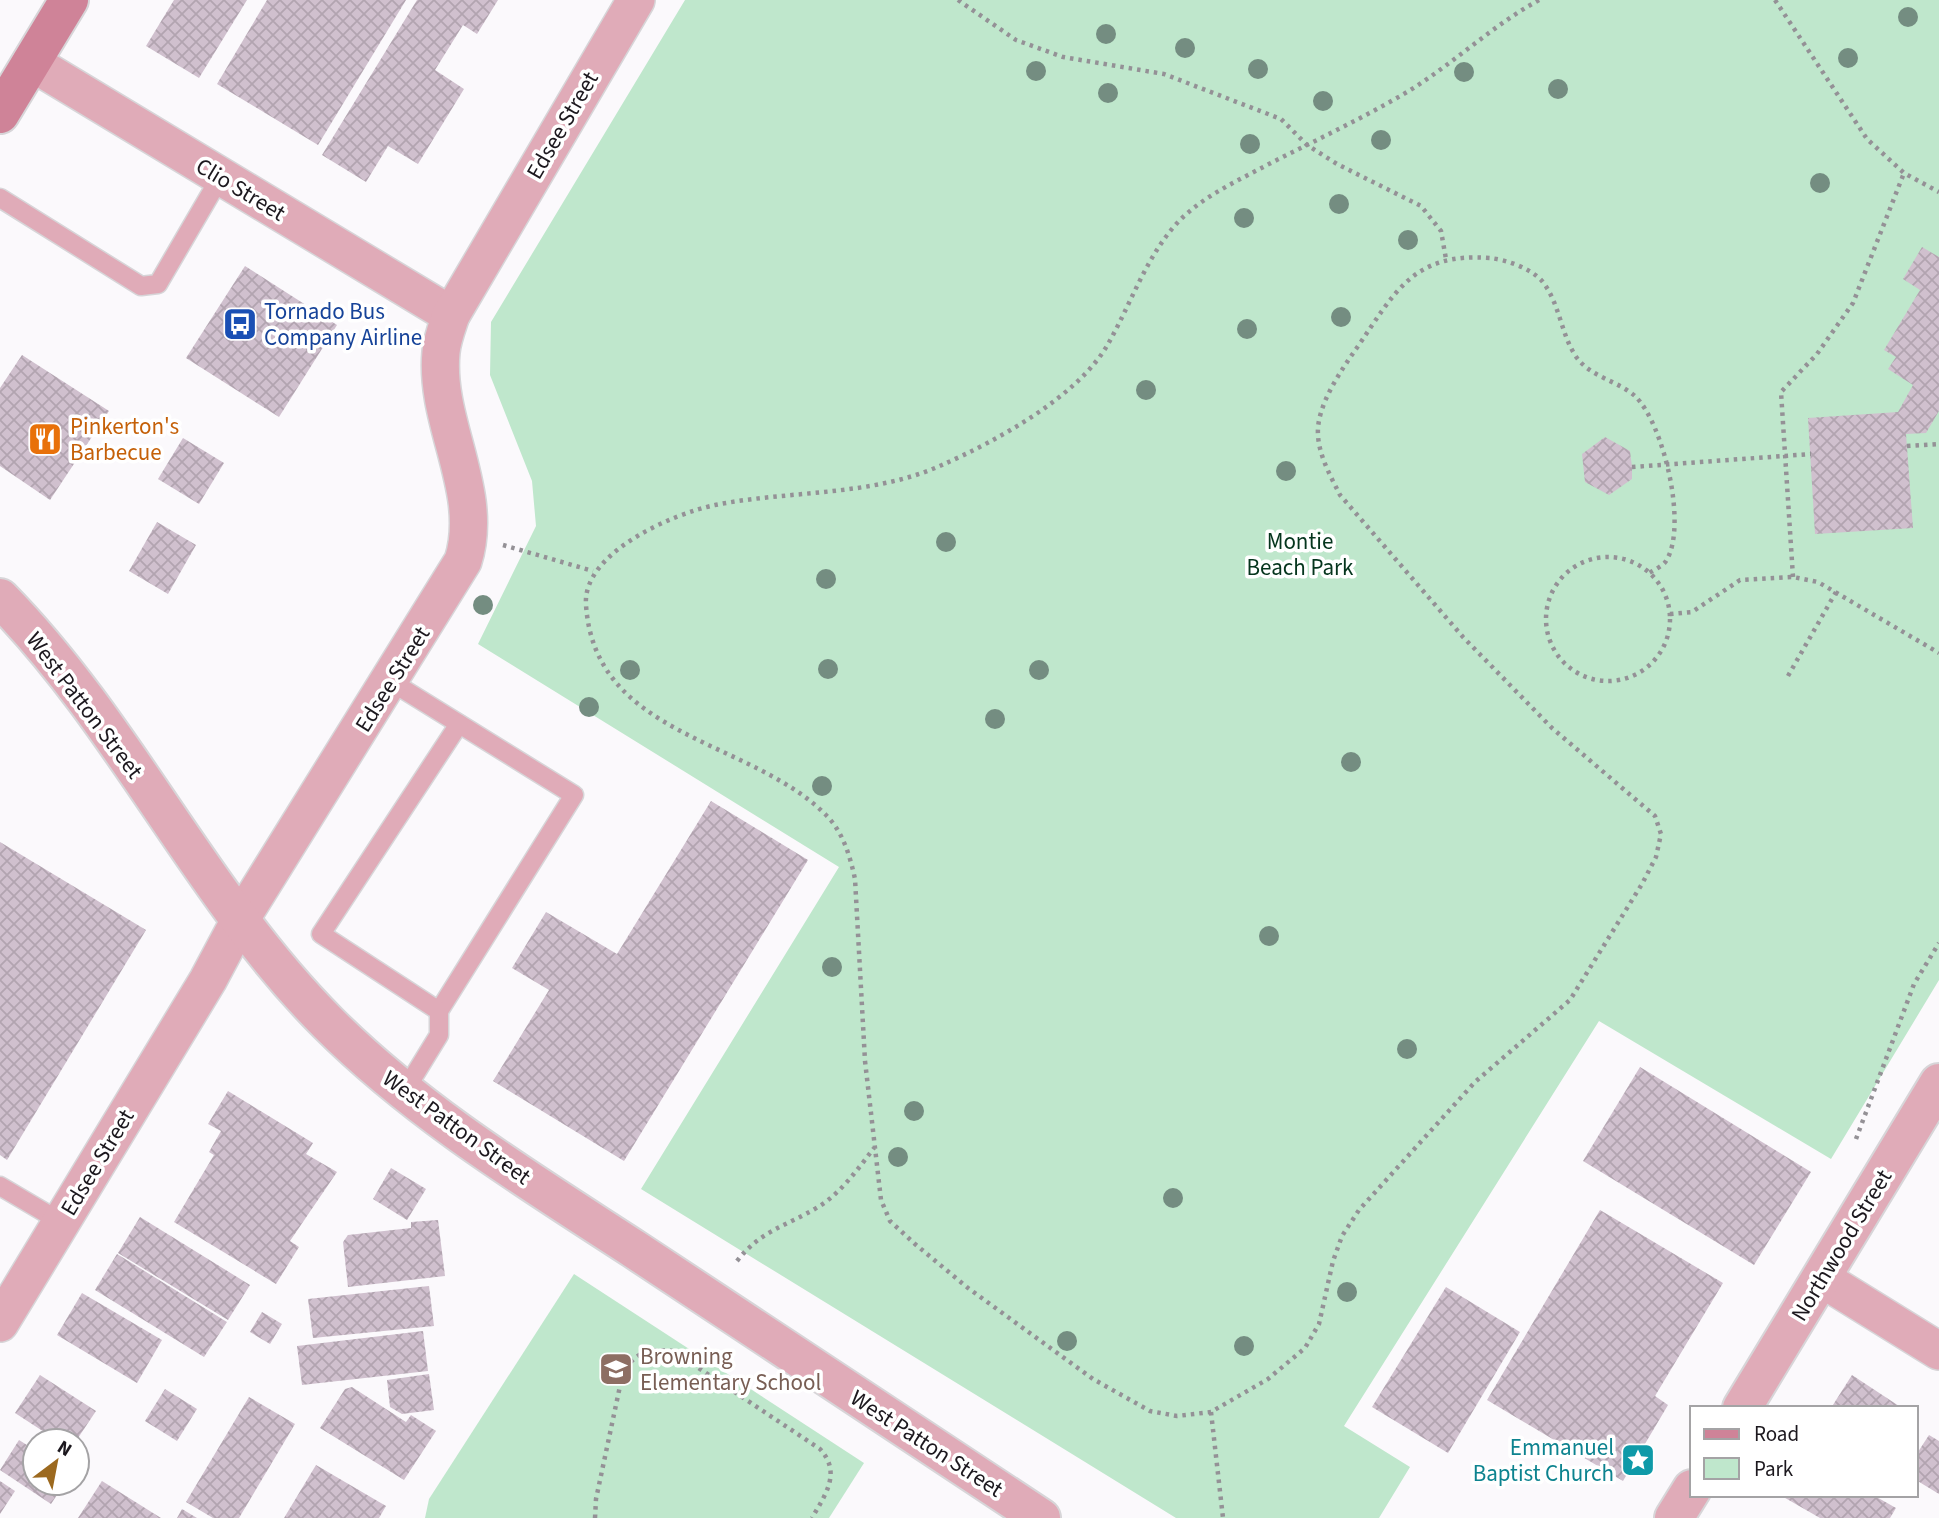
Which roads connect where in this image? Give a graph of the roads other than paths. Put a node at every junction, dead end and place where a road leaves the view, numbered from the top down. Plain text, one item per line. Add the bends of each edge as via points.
1 (69, 0) edge
2 (636, 0) edge
3 (31, 62) junction
4 (0, 114) edge
5 (221, 176) junction
6 (0, 198) edge
7 (450, 315) junction
8 (0, 598) edge
9 (390, 681) junction
10 (459, 724) junction
11 (240, 920) junction
12 (439, 1011) junction
13 (1939, 1083) edge
14 (404, 1092) junction
15 (0, 1186) edge
16 (61, 1222) junction
17 (1821, 1278) junction
18 (0, 1323) edge
19 (1939, 1351) edge
20 (1743, 1406) edge
21 (1690, 1492) edge
22 (1041, 1518) edge
23 (1674, 1518) edge

1 - 3 main road
2 - 7 street, Edsee Street
3 - 4 main road
3 - 5 street, Clio Street
5 - 6 lane via 158,284 141,286
5 - 7 street, Clio Street
7 - 9 street, Edsee Street via 441,352 443,393 467,497 471,536 450,586
8 - 11 street, West Patton Street via 93,710
9 - 10 lane
9 - 11 street, Edsee Street
10 - 12 lane via 574,795
10 - 12 lane via 321,934
11 - 14 street, West Patton Street via 285,978
11 - 16 street, Edsee Street
12 - 14 lane via 439,1035
13 - 17 street, Northwood Street
14 - 22 street, West Patton Street via 506,1165
15 - 16 lane
16 - 18 street, Edsee Street
17 - 19 street
17 - 20 street, Northwood Street
21 - 23 street

